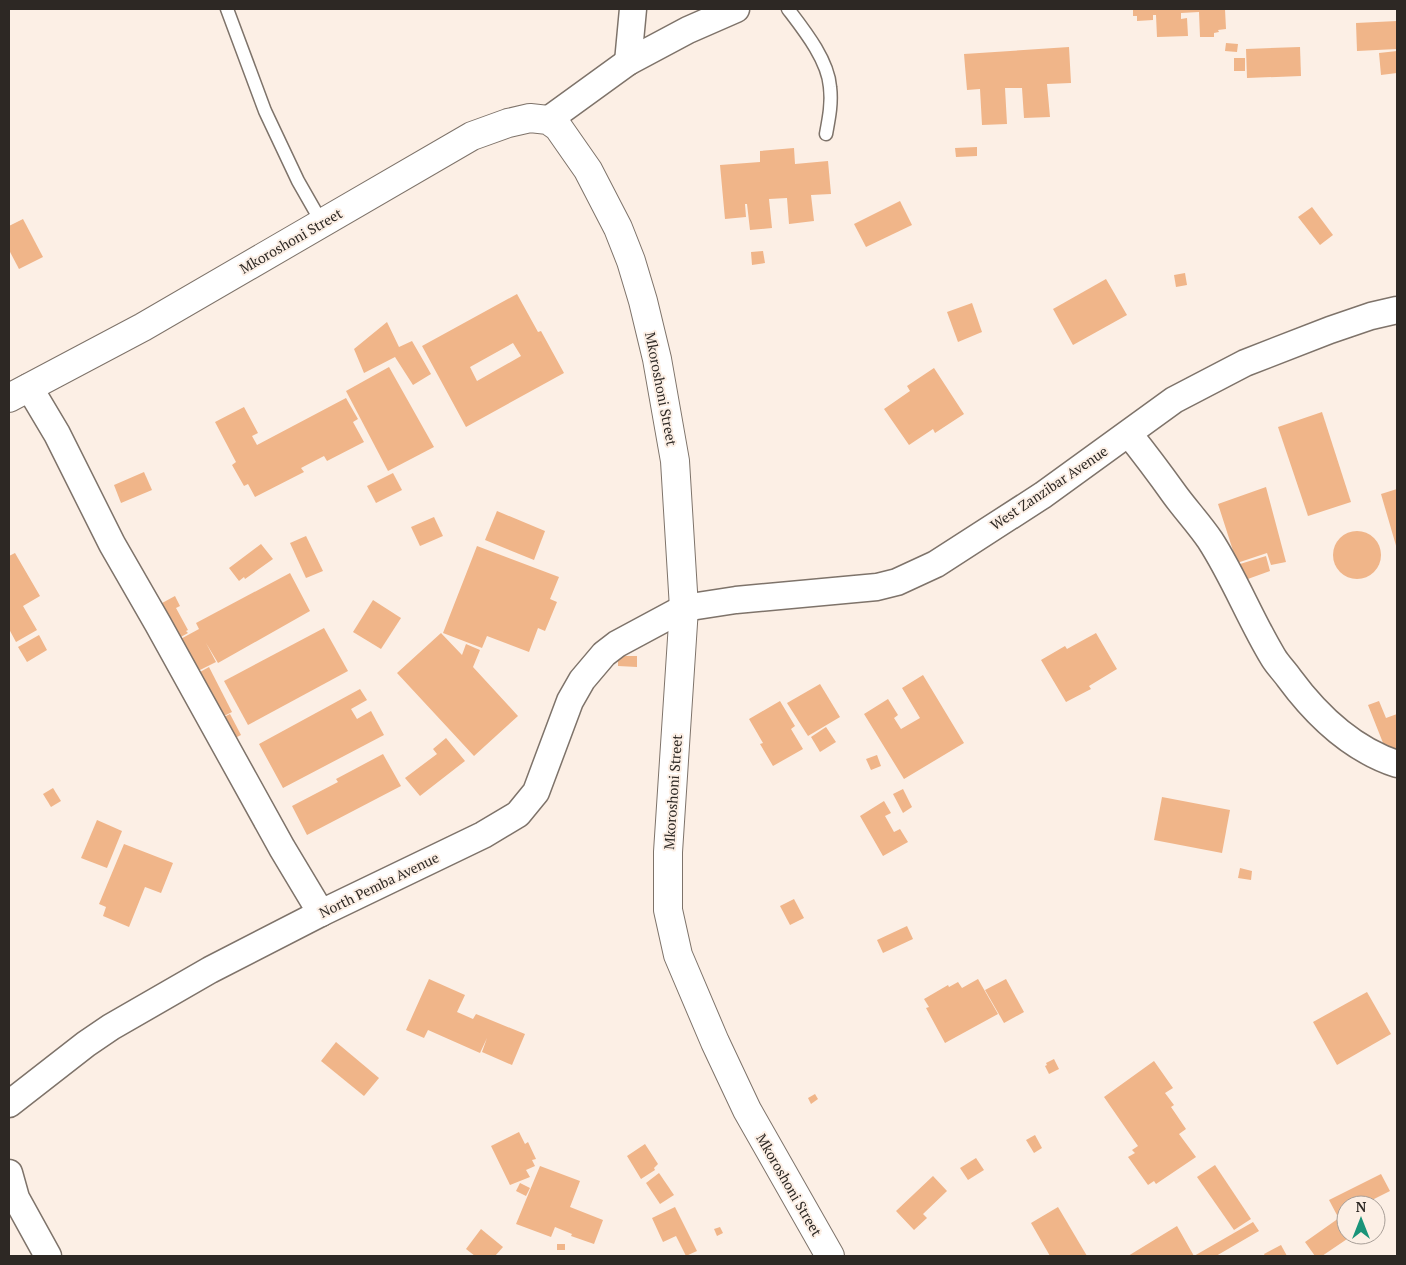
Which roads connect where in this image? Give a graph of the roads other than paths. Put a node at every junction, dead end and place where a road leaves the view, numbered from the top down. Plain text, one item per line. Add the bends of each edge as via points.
1 (227, 9) edge
2 (633, 9) edge
3 (736, 9) edge
4 (788, 9) edge
5 (628, 62) junction
6 (548, 120) junction
7 (826, 134) dead end
8 (322, 223) junction
9 (1397, 310) edge
10 (19, 392) edge
11 (1129, 434) junction
12 (684, 608) junction
13 (1397, 764) edge
14 (321, 913) junction
15 (9, 1104) edge
16 (9, 1173) edge
17 (48, 1256) edge
18 (830, 1256) edge

1 - 8 lane via 265,111
2 - 5 street
3 - 5 street
4 - 7 lane via 819,53 830,85
5 - 6 street
6 - 8 street, Mkoroshoni Street via 530,118 472,136
6 - 12 street, Mkoroshoni Street via 558,127 588,170 618,228 643,301 675,461
8 - 10 street, Mkoroshoni Street via 143,328
9 - 11 street, West Zanzibar Avenue via 1338,327 1245,363 1174,400
10 - 14 street via 56,434 112,544
11 - 12 street, West Zanzibar Avenue via 1043,495 936,564 897,582 863,589 744,599
11 - 13 street via 1210,540 1273,658 1317,713 1356,743
12 - 14 street, North Pemba Avenue via 617,644 593,666 570,701 536,792 518,814 483,835
12 - 18 street, Mkoroshoni Street via 668,852 668,910 678,955 747,1110
14 - 15 street, North Pemba Avenue via 210,970 111,1027
16 - 17 street via 16,1198

